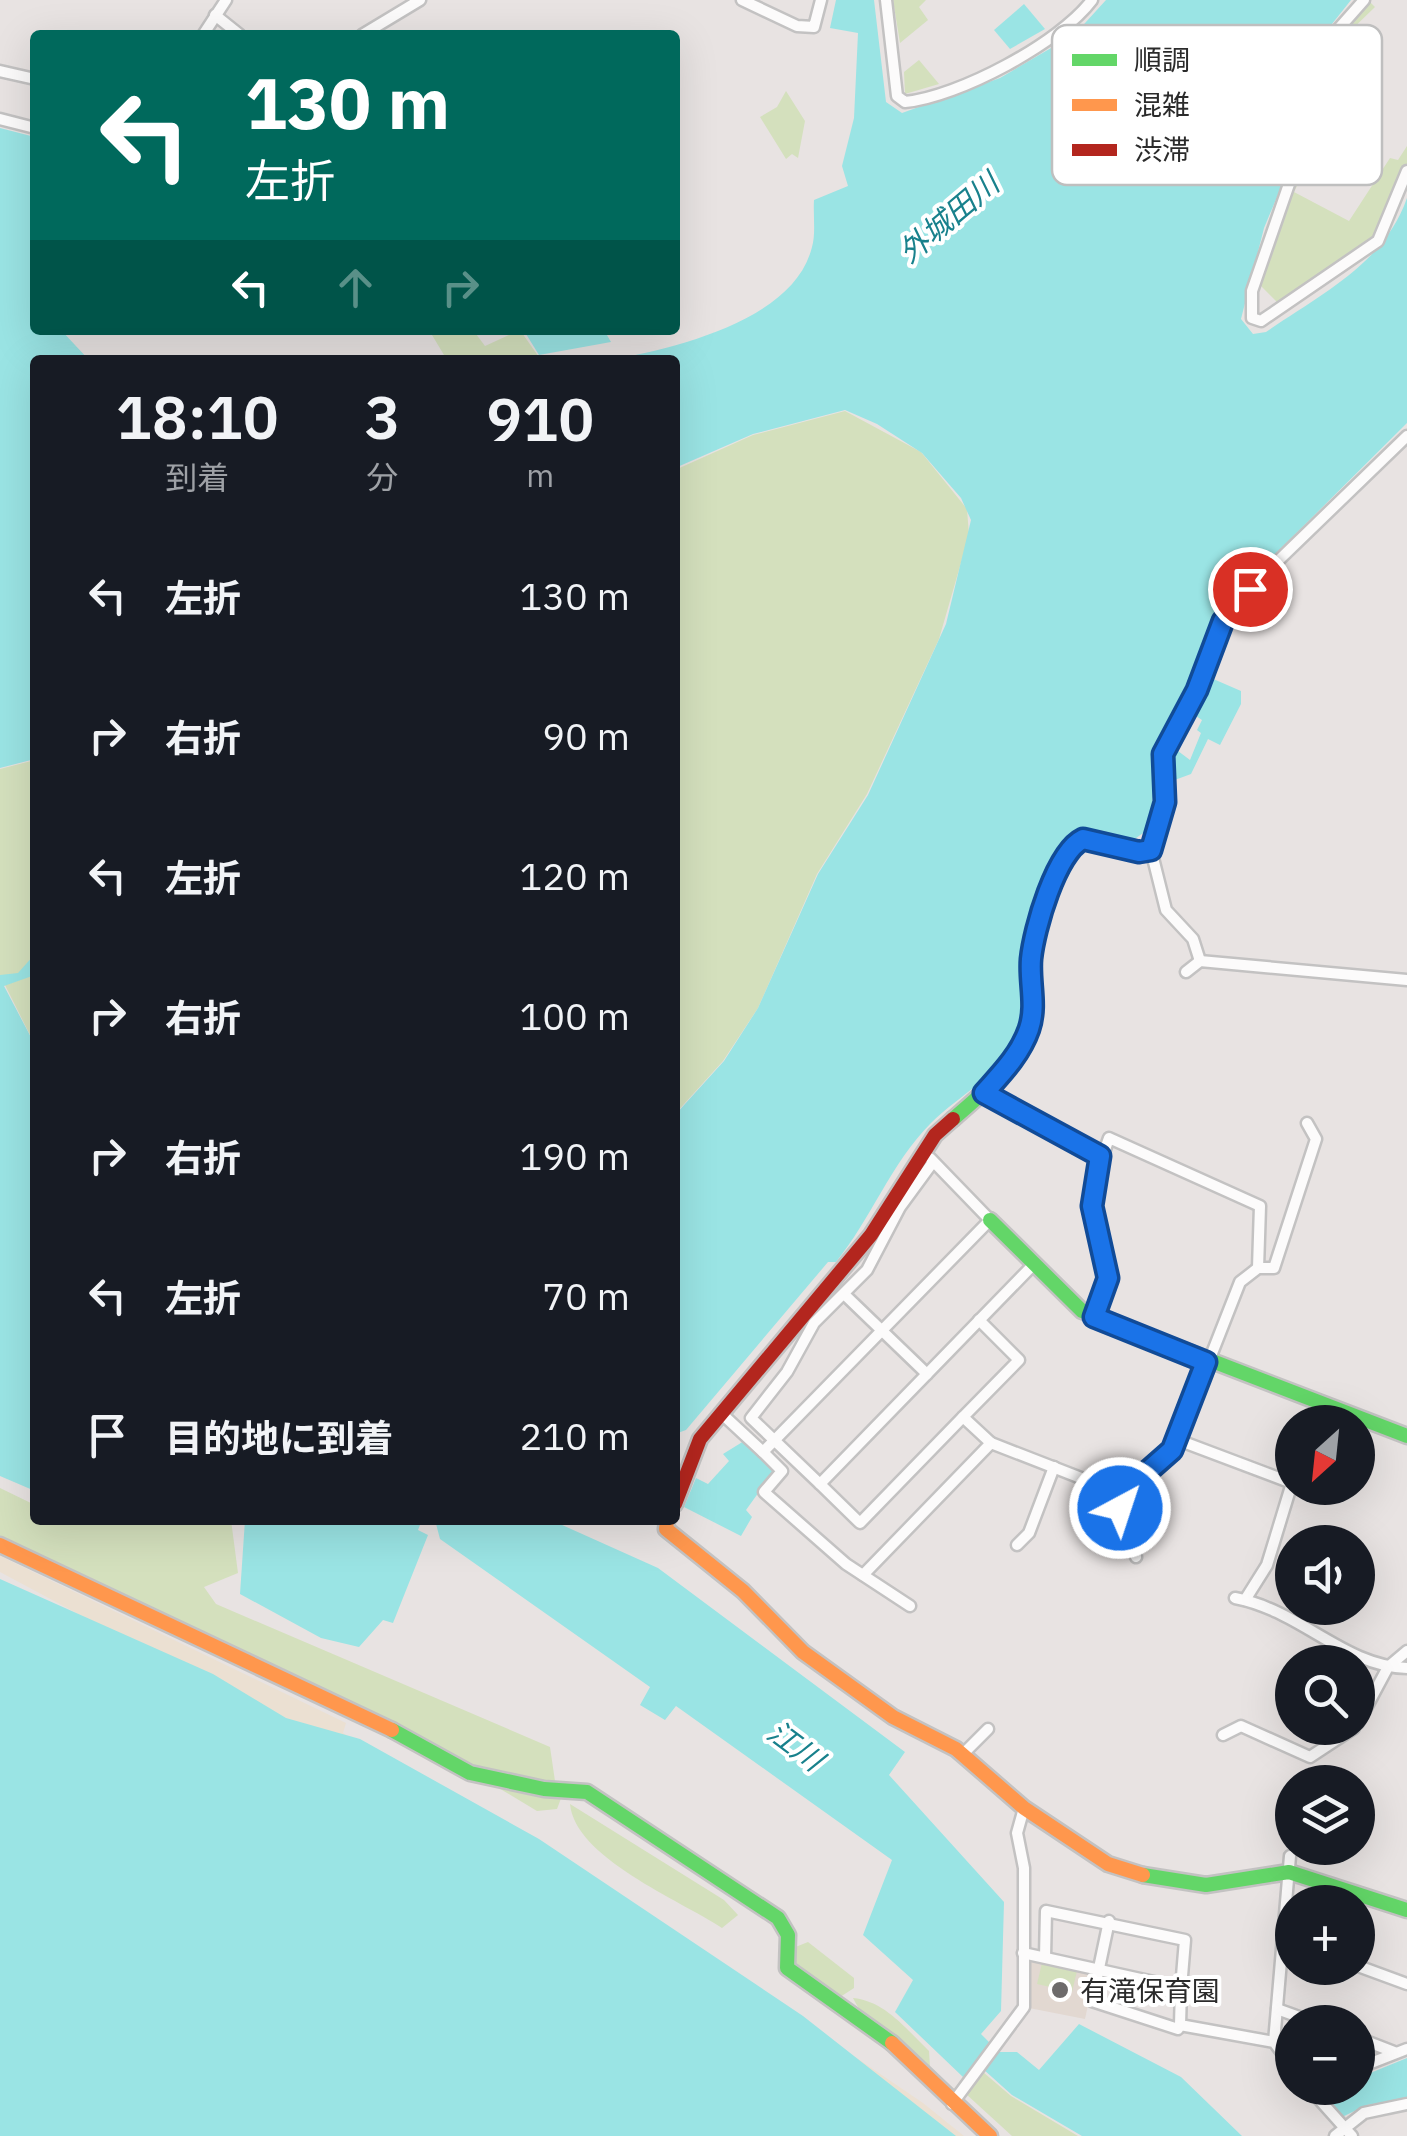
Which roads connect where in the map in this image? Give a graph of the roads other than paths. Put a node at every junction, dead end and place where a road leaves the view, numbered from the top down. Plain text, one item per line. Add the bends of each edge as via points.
1 (226, 0) edge
2 (742, 0) edge
3 (820, 0) edge
4 (886, 0) edge
5 (1092, 0) edge
6 (1364, 0) edge
7 (413, 2) edge
8 (216, 15) junction
9 (1067, 25) edge
10 (1342, 25) edge
11 (206, 30) edge
12 (234, 30) edge
13 (370, 30) edge
14 (1052, 35) edge
15 (0, 71) edge
16 (30, 77) edge
17 (0, 119) edge
18 (30, 127) edge
19 (1407, 171) edge
20 (1289, 185) edge
21 (1407, 436) edge
22 (1151, 850) junction
23 (1200, 961) junction
24 (1186, 972) dead end
25 (1407, 980) edge
26 (984, 1093) junction
27 (1307, 1124) dead end
28 (928, 1156) junction
29 (1100, 1156) junction
30 (990, 1220) junction
31 (1034, 1264) junction
32 (1258, 1268) junction
33 (845, 1294) junction
34 (1094, 1317) junction
35 (979, 1320) junction
36 (882, 1331) junction
37 (1206, 1362) junction
38 (927, 1374) junction
39 (1320, 1405) edge
40 (722, 1413) junction
41 (963, 1417) junction
42 (1375, 1425) edge
43 (1407, 1436) edge
44 (776, 1440) junction
45 (1178, 1440) junction
46 (992, 1443) junction
47 (763, 1452) junction
48 (1054, 1467) junction
49 (1275, 1477) edge
50 (820, 1484) junction
51 (680, 1491) edge
52 (1122, 1494) junction
53 (1285, 1505) edge
54 (667, 1525) edge
55 (0, 1545) edge
56 (1018, 1546) dead end
57 (1136, 1557) dead end
58 (863, 1576) junction
59 (910, 1606) dead end
60 (1407, 1651) edge
61 (1388, 1667) junction
62 (1407, 1668) edge
63 (1375, 1691) edge
64 (988, 1729) dead end
65 (1223, 1735) dead end
66 (1275, 1741) edge
67 (1283, 1745) edge
68 (1327, 1745) edge
69 (962, 1755) junction
70 (1024, 1808) junction
71 (1286, 1865) edge
72 (1293, 1865) edge
73 (1407, 1910) edge
74 (1109, 1922) junction
75 (1023, 1953) junction
76 (1045, 1957) junction
77 (1098, 1970) junction
78 (1375, 1972) edge
79 (1407, 1984) edge
80 (1181, 1988) junction
81 (1180, 2025) junction
82 (1275, 2031) edge
83 (1274, 2042) joint
84 (1375, 2043) edge
85 (1401, 2050) edge
86 (1375, 2061) edge
87 (952, 2104) junction
88 (1407, 2104) edge
89 (1323, 2105) edge
90 (1343, 2132) edge
91 (990, 2136) edge

1 - 8 street
2 - 3 street via 814,28
4 - 14 street via 897,96 905,102 996,70
5 - 9 street
6 - 10 street
7 - 13 street
8 - 11 street
8 - 12 street
15 - 16 street
17 - 18 street
19 - 20 street via 1378,242 1280,309 1252,318 1252,291
21 - 22 street via 1223,621 1163,754 1165,802
22 - 23 street via 1166,910 1194,940
22 - 26 street via 1083,839 1073,844 1049,888 1031,958 1030,1025
23 - 24 street
23 - 25 street
26 - 28 street via 942,1128
26 - 29 street
27 - 32 street via 1316,1138 1274,1268
28 - 30 street
28 - 33 street via 866,1270
28 - 40 street
29 - 32 street via 1109,1138 1260,1206
29 - 34 street via 1092,1206 1108,1278
30 - 31 street
30 - 36 street
31 - 34 street
31 - 35 street
32 - 37 street via 1236,1288
33 - 36 street
33 - 44 street via 814,1323 781,1382 751,1418
34 - 37 street
35 - 38 street
35 - 41 street via 1019,1360
36 - 38 street
36 - 44 street
37 - 39 street
37 - 45 street
38 - 50 street
40 - 47 street
40 - 51 street via 700,1439
41 - 46 street
41 - 50 street via 860,1523
42 - 43 street
44 - 47 street
44 - 50 street
45 - 49 street
45 - 52 street
46 - 48 street
46 - 58 street
47 - 58 street via 782,1470 764,1492
48 - 52 street
48 - 56 street
52 - 57 street
53 - 61 street via 1267,1564 1240,1599 1281,1610 1355,1656
54 - 69 street via 803,1652 893,1717
55 - 87 street via 363,1714 470,1773 544,1789 575,1788 598,1799 778,1918 788,1935 787,1968 904,2052
58 - 59 street
60 - 61 street
61 - 62 street
61 - 63 street
64 - 69 street
65 - 66 street via 1241,1726
67 - 68 street via 1310,1757
69 - 70 street
70 - 71 street via 1132,1873 1206,1886
70 - 75 street via 1017,1833 1024,1868
72 - 73 street
74 - 76 street via 1046,1910
74 - 77 street
74 - 80 street via 1186,1940
75 - 76 street
75 - 87 street via 1022,2015
76 - 77 street
77 - 80 street
77 - 81 street via 1092,2001
78 - 79 street
80 - 81 street
81 - 83 street
82 - 83 street
84 - 85 street
85 - 86 street
87 - 91 street
88 - 90 street via 1364,2112
89 - 90 street

